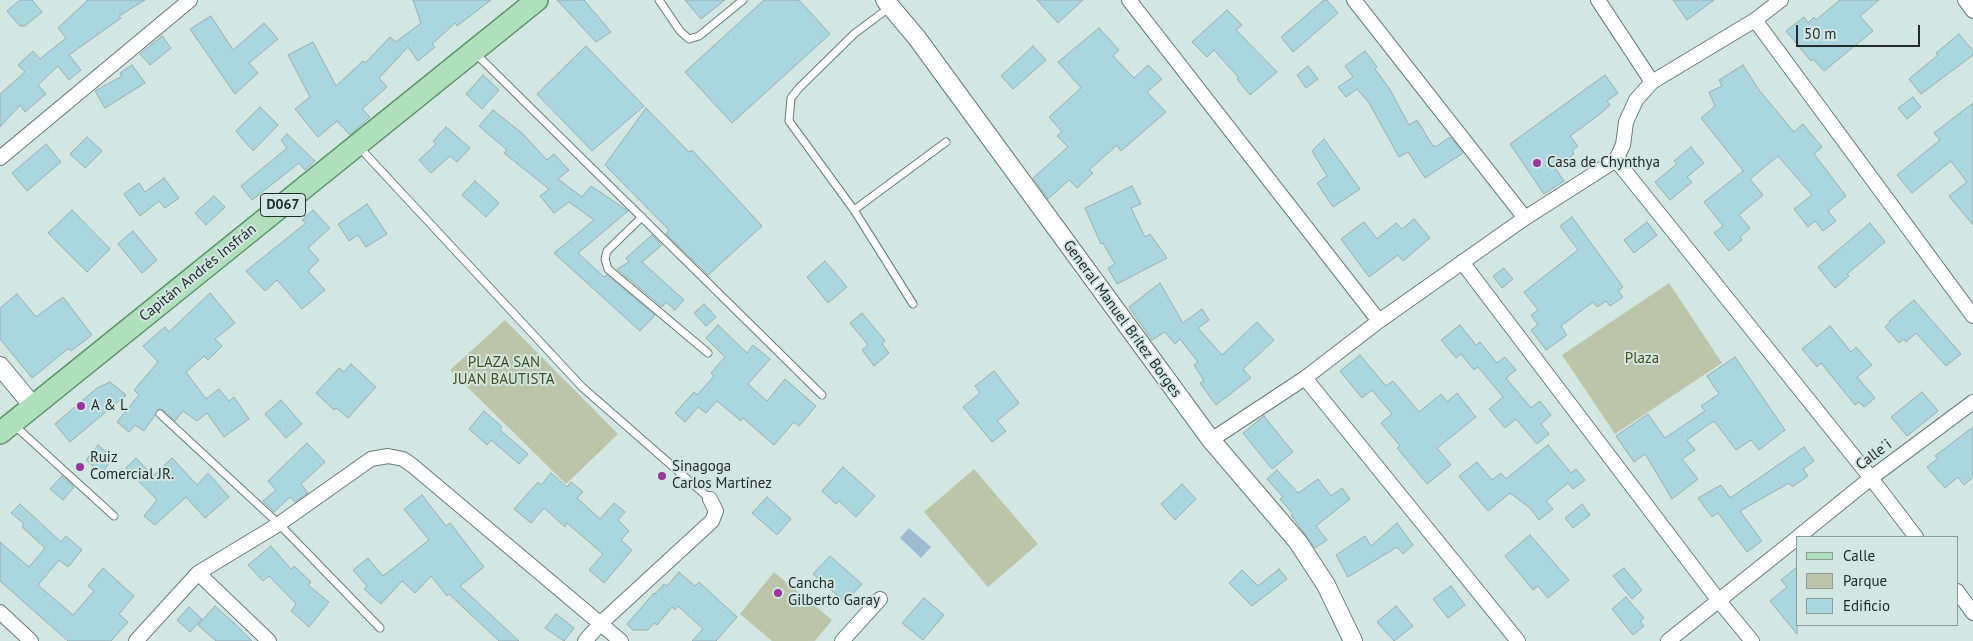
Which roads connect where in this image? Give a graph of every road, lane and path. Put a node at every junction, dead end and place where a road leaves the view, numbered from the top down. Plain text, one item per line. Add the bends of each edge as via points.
1 (190, 0) edge
2 (659, 0) edge
3 (743, 0) edge
4 (1129, 0) edge
5 (1354, 0) edge
6 (1598, 0) edge
7 (1781, 0) edge
8 (1965, 0) edge
9 (533, 1) edge
10 (891, 2) edge
11 (1973, 11) edge
12 (1755, 20) junction
13 (473, 51) junction
14 (1652, 82) junction
15 (946, 142) dead end
16 (357, 145) junction
17 (0, 158) edge
18 (1616, 160) junction
19 (854, 210) junction
20 (642, 217) junction
21 (1525, 218) junction
22 (1462, 262) junction
23 (913, 304) dead end
24 (1973, 316) edge
25 (1379, 321) junction
26 (708, 353) dead end
27 (0, 366) edge
28 (1305, 378) junction
29 (822, 395) dead end
30 (1973, 402) edge
31 (33, 406) junction
32 (160, 414) dead end
33 (6, 428) edge
34 (1211, 440) junction
35 (1871, 478) junction
36 (710, 499) joint
37 (114, 516) dead end
38 (279, 524) junction
39 (1799, 536) edge
40 (1915, 536) edge
41 (1796, 539) edge
42 (198, 573) junction
43 (1958, 592) edge
44 (880, 599) dead end
45 (1719, 601) junction
46 (0, 612) edge
47 (1973, 613) edge
48 (602, 623) junction
49 (380, 628) dead end
50 (26, 640) edge
51 (136, 641) edge
52 (269, 641) edge
53 (586, 641) edge
54 (621, 641) edge
55 (842, 641) edge
56 (1353, 641) edge
57 (1518, 641) edge
58 (1668, 641) edge
59 (1752, 641) edge

1 - 17 street
2 - 3 lane via 689,39 699,36
4 - 25 street
5 - 21 street
6 - 14 street
7 - 12 street
8 - 11 street
9 - 13 main road, Capitán Andrés Insfrán / D067
10 - 19 lane via 854,34 791,98 789,121
10 - 34 street, General Manuel Brítez Borges
12 - 14 street
12 - 24 street
13 - 16 main road, Capitán Andrés Insfrán / D067
13 - 20 lane
14 - 18 street via 1636,100 1626,122 1623,145
15 - 19 lane
16 - 31 main road, Capitán Andrés Insfrán / D067
16 - 36 lane via 582,387
18 - 21 street
18 - 35 street
19 - 23 lane
20 - 26 lane via 606,251 608,269
20 - 29 lane
21 - 22 street
22 - 25 street
22 - 45 street
25 - 28 street
27 - 31 street
28 - 34 street
28 - 57 street
30 - 35 street, Calle´i
31 - 33 main road, Capitán Andrés Insfrán / D067
32 - 38 lane
33 - 37 lane
34 - 56 street, General Manuel Brítez Borges via 1298,542 1326,585
35 - 39 street, Calle´i
35 - 40 street
36 - 48 street via 716,511 712,522
38 - 42 street
38 - 48 street via 371,459 388,456 403,459
38 - 49 lane
41 - 45 street, Calle´i
42 - 51 street
42 - 52 street
43 - 47 street
44 - 55 street
45 - 58 street, Calle´i
45 - 59 street
46 - 50 street
48 - 53 street
48 - 54 street

